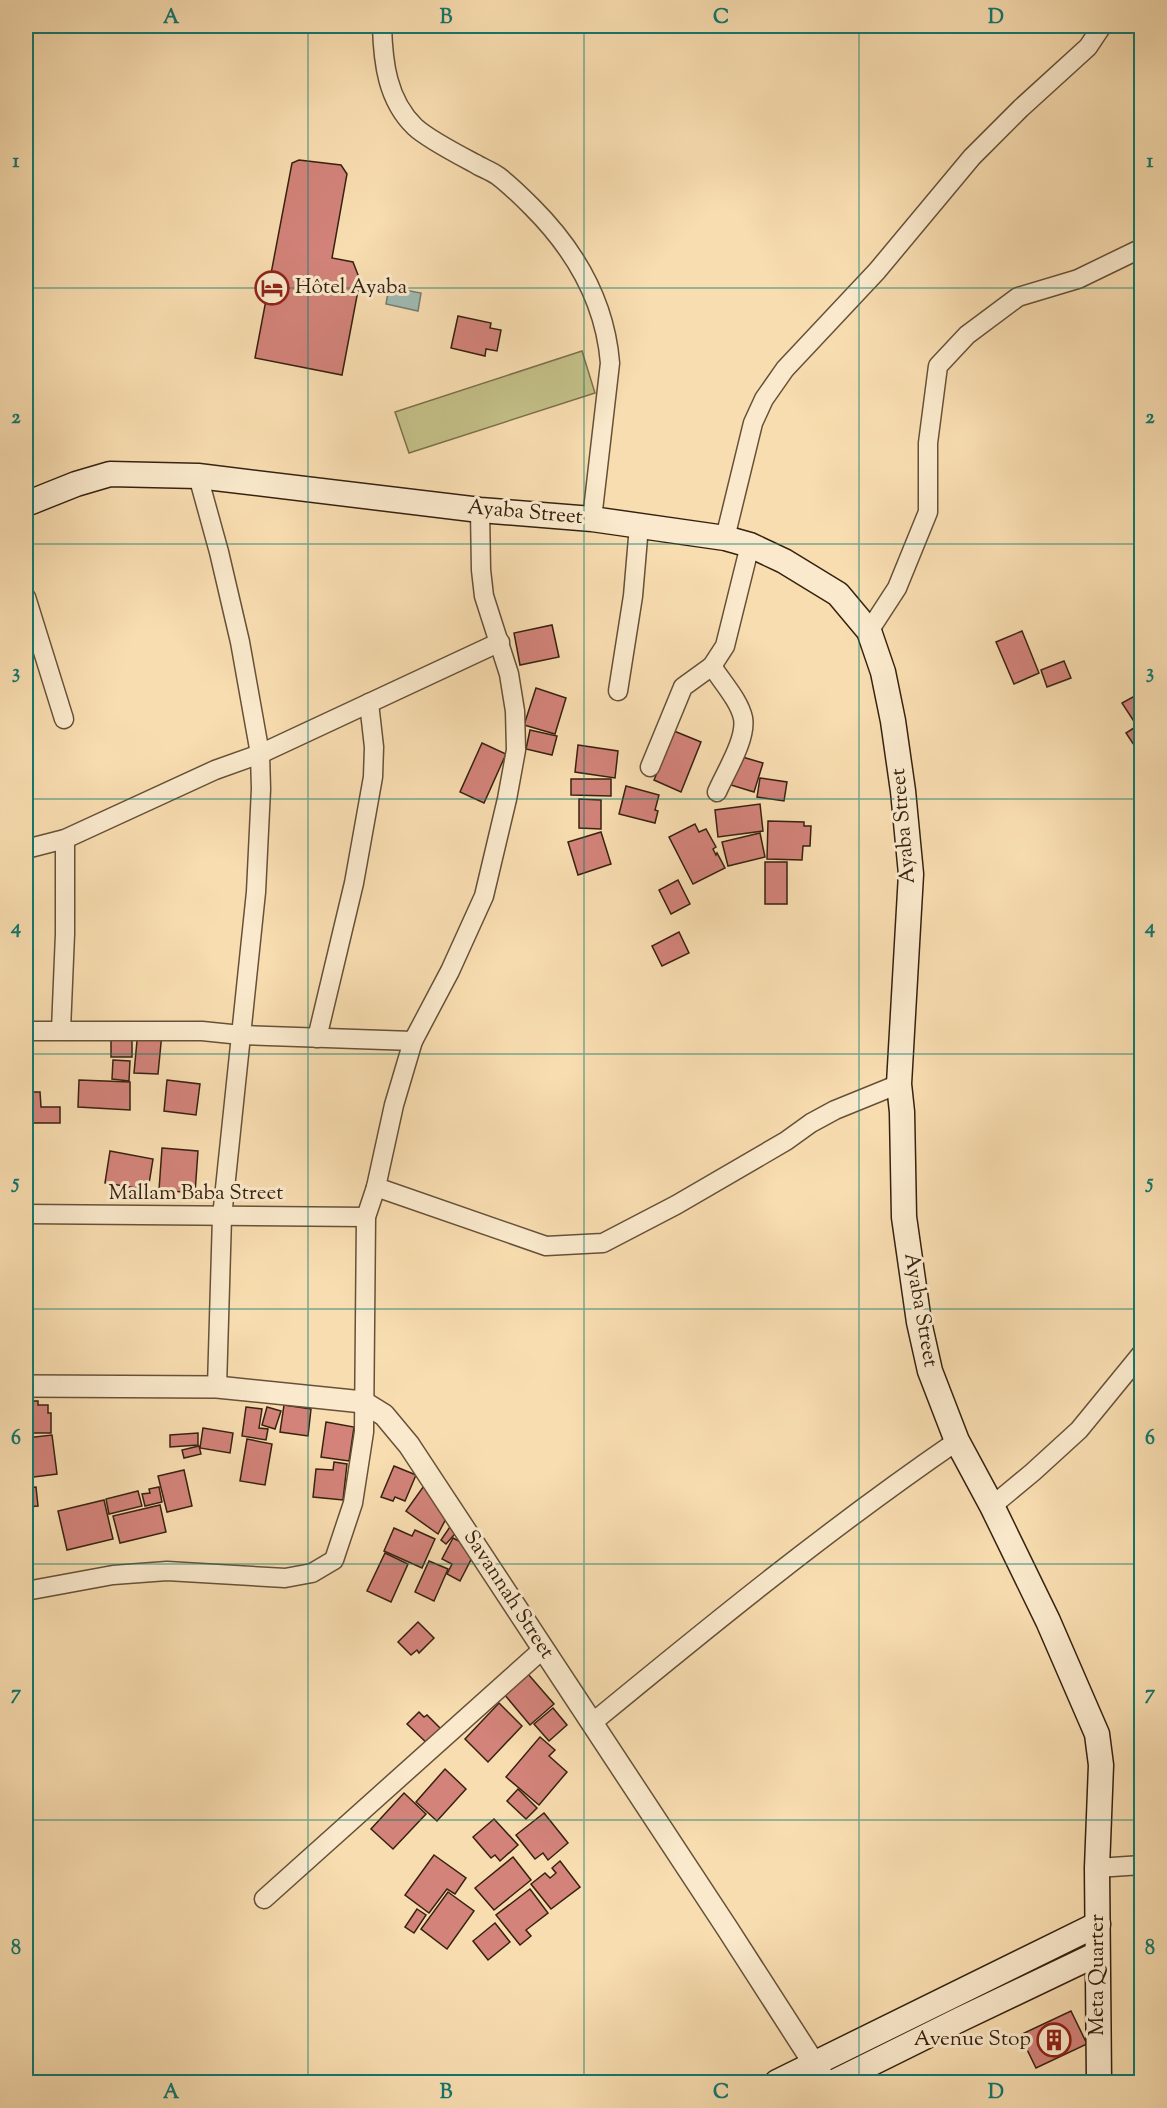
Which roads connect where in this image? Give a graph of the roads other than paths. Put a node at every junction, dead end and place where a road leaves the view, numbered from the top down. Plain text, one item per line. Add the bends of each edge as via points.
1 (382, 26) edge
2 (1102, 26) edge
3 (1142, 248) edge
4 (198, 476) junction
5 (26, 504) edge
6 (480, 510) junction
7 (592, 519) junction
8 (639, 526) junction
9 (725, 538) junction
10 (750, 545) junction
11 (26, 597) edge
12 (869, 631) junction
13 (500, 642) junction
14 (712, 666) junction
15 (618, 691) dead end
16 (369, 703) junction
17 (64, 719) dead end
18 (260, 754) junction
19 (650, 767) dead end
20 (717, 792) dead end
21 (65, 839) junction
22 (26, 849) edge
23 (26, 1030) edge
24 (61, 1030) junction
25 (241, 1035) junction
26 (317, 1038) junction
27 (413, 1041) junction
28 (899, 1084) junction
29 (376, 1187) junction
30 (26, 1214) edge
31 (222, 1217) junction
32 (366, 1217) junction
33 (1142, 1353) edge
34 (26, 1386) edge
35 (217, 1388) junction
36 (363, 1402) junction
37 (957, 1441) junction
38 (992, 1506) junction
39 (26, 1591) edge
40 (543, 1649) junction
41 (592, 1723) junction
42 (1142, 1865) edge
43 (1097, 1868) junction
44 (264, 1899) dead end
45 (1098, 1924) junction
46 (1096, 1954) junction
47 (820, 2073) edge
48 (777, 2082) edge
49 (834, 2082) edge
50 (1099, 2082) edge

1 - 7 street via 387,81 405,116 417,129 497,176 530,204 570,250 601,312 610,363
2 - 9 street via 1088,47 972,157 877,271 785,369 753,423
3 - 12 street via 1078,279 1018,297 967,335 938,366 928,443 928,512 897,588
4 - 5 main road, Ayaba Street via 110,474
4 - 6 main road, Ayaba Street
4 - 18 street via 240,642
6 - 7 main road, Ayaba Street
6 - 13 street via 484,596
7 - 8 main road, Ayaba Street
8 - 9 main road, Ayaba Street
8 - 15 street
9 - 10 main road, Ayaba Street
10 - 12 main road, Ayaba Street via 838,594
10 - 14 street via 725,646
11 - 17 street
12 - 28 main road, Ayaba Street via 893,721 911,873
13 - 16 street
13 - 27 street via 515,711 516,750 507,799 484,896
14 - 19 street via 683,687
14 - 20 street via 743,718 742,735
16 - 18 street
16 - 26 street via 373,777 354,883
18 - 21 street
18 - 25 street via 259,842
21 - 22 street
21 - 24 street
23 - 24 street
24 - 25 street
25 - 26 street
25 - 31 street
26 - 27 street
27 - 29 street via 393,1105
28 - 29 street via 835,1110 603,1244 546,1245
28 - 37 main road, Ayaba Street via 904,1217 919,1322 930,1371
29 - 32 street
30 - 31 street, Mallam Baba Street
31 - 32 street, Mallam Baba Street
31 - 35 street
32 - 36 street
33 - 38 street via 1079,1430
34 - 35 street, Savannah Street
35 - 36 street, Savannah Street
36 - 39 street via 364,1432 353,1503 334,1560 312,1573 285,1578 167,1571 113,1575
36 - 40 street, Savannah Street via 384,1414 409,1445
37 - 38 main road, Ayaba Street
37 - 41 street via 777,1572
38 - 43 main road, Ayaba Street via 1048,1620 1097,1734 1101,1797
40 - 41 street, Savannah Street
40 - 44 street
41 - 47 street, Savannah Street
42 - 43 street
43 - 45 main road, Meta Quarter
45 - 46 main road, Meta Quarter
45 - 47 main road
46 - 49 main road
46 - 50 main road, Meta Quarter
47 - 48 main road

